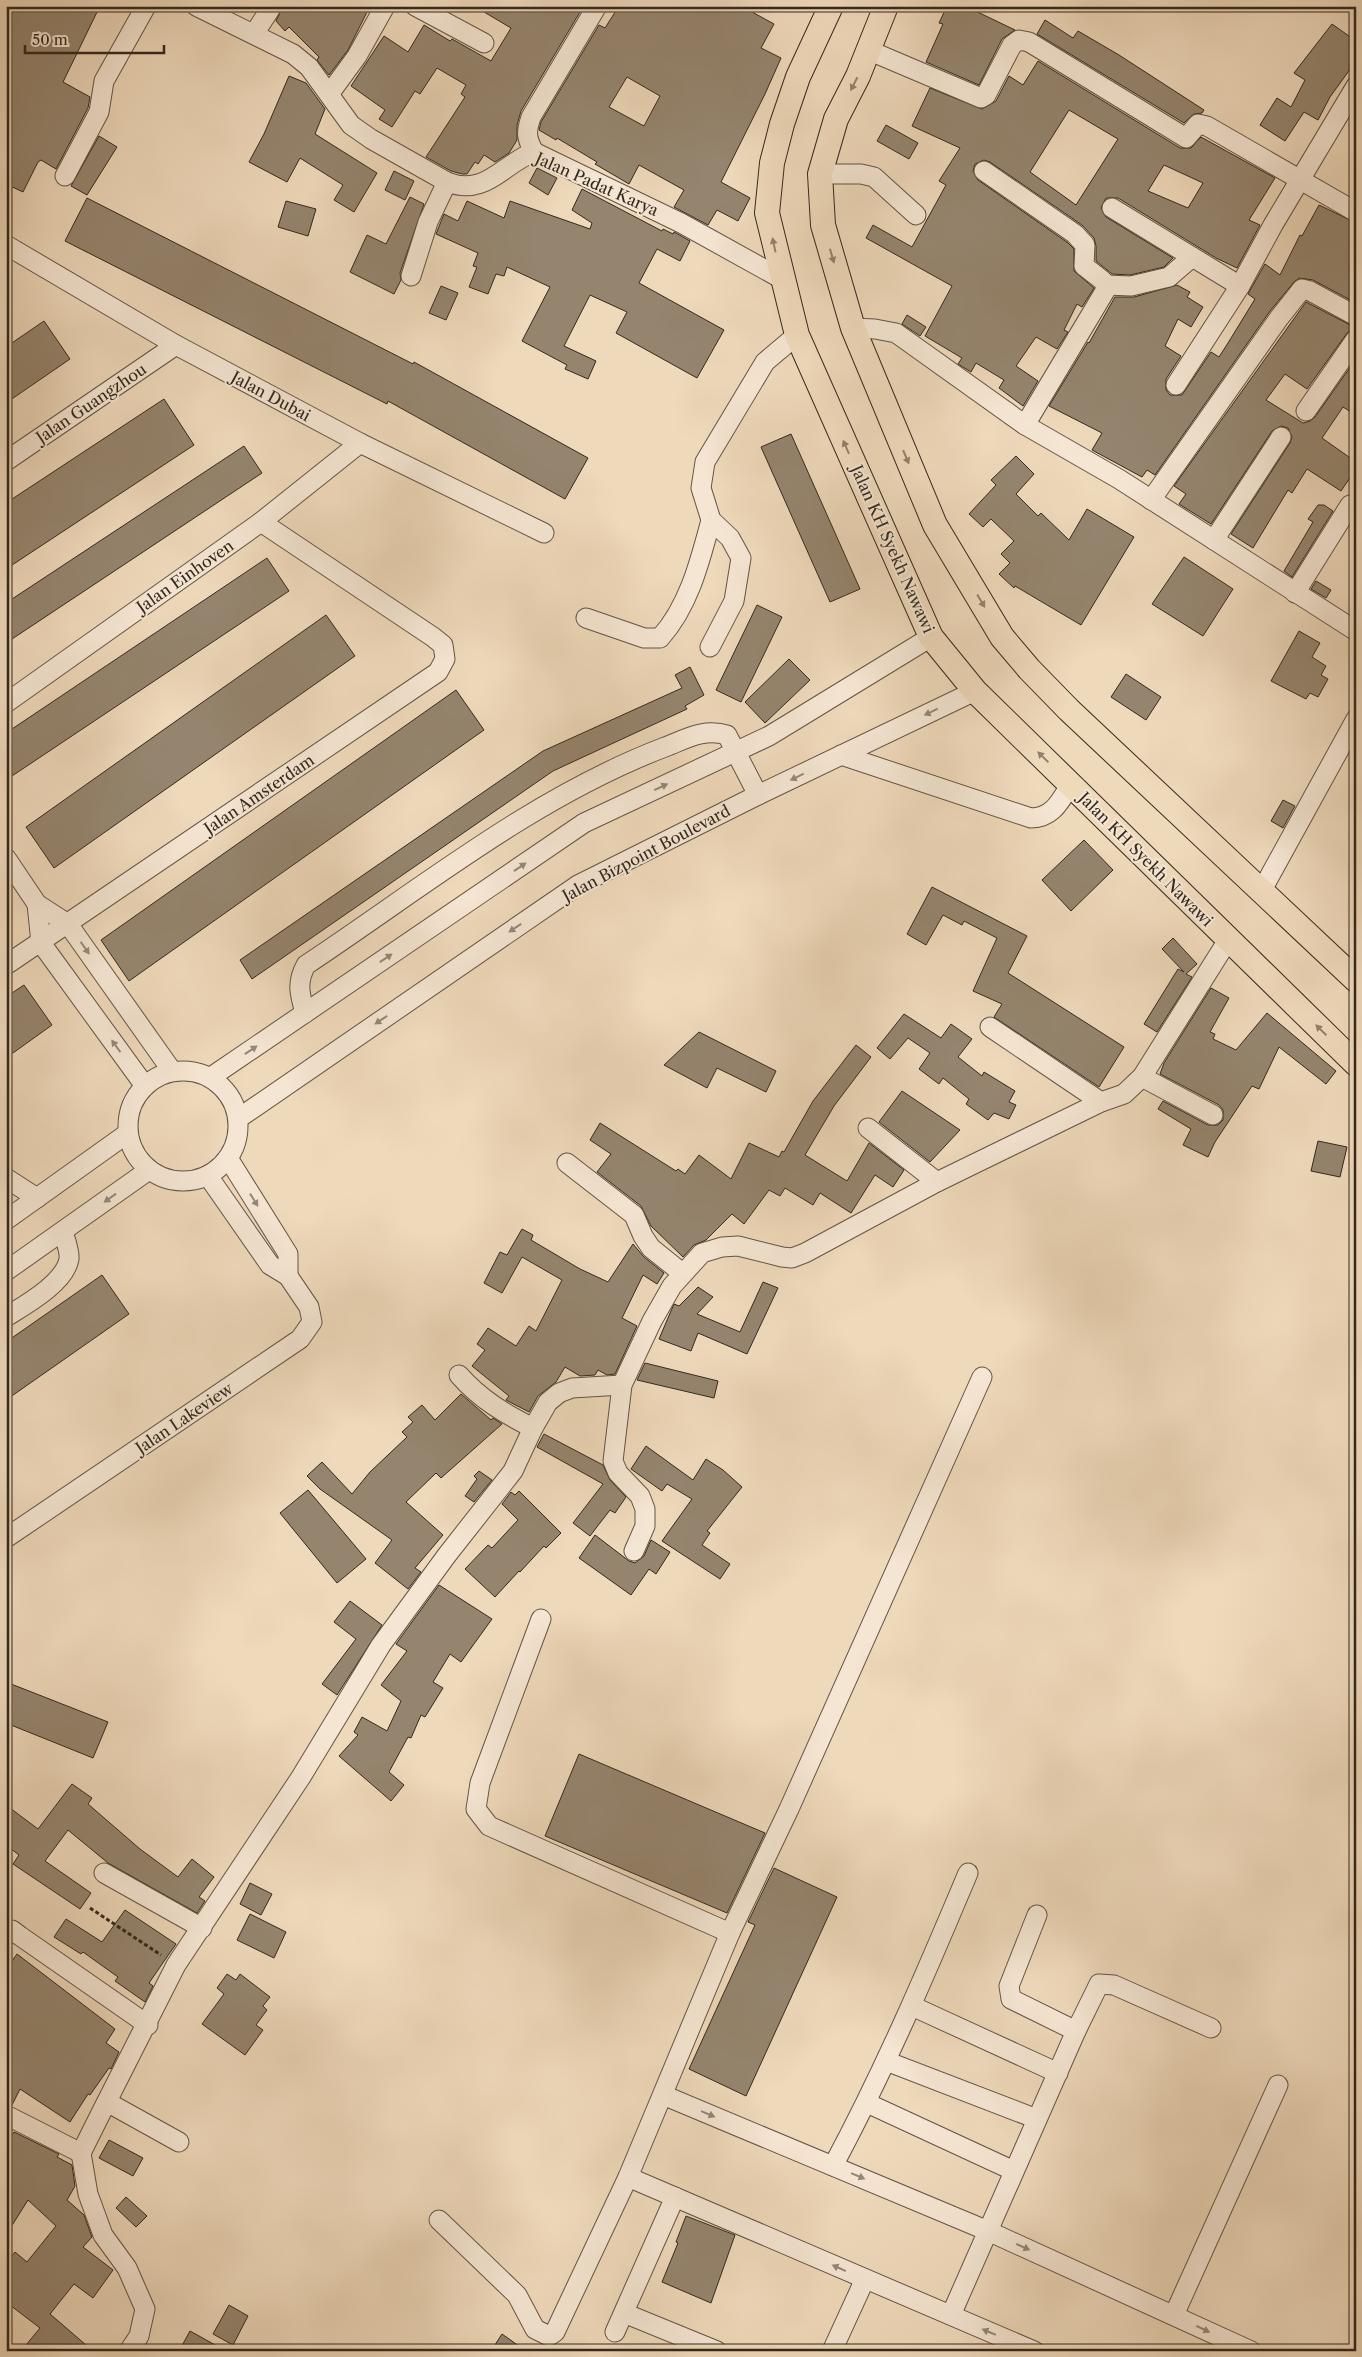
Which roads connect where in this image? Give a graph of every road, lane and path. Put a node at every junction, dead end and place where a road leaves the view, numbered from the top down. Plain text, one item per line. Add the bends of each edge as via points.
1 (146, 6) edge
2 (196, 6) edge
3 (272, 6) edge
4 (385, 6) edge
5 (416, 6) edge
6 (597, 6) edge
7 (831, 6) edge
8 (886, 6) edge
9 (254, 34) junction
10 (484, 43) dead end
11 (868, 50) junction
12 (1356, 86) edge
13 (330, 93) junction
14 (534, 152) junction
15 (984, 171) dead end
16 (820, 174) junction
17 (65, 176) dead end
18 (1300, 178) junction
19 (447, 182) junction
20 (1112, 208) dead end
21 (1356, 212) edge
22 (916, 215) dead end
23 (6, 245) edge
24 (1192, 257) junction
25 (412, 276) dead end
26 (782, 279) junction
27 (1106, 285) junction
28 (1240, 286) junction
29 (1356, 316) edge
30 (853, 328) junction
31 (797, 335) junction
32 (1356, 339) edge
33 (176, 346) junction
34 (1176, 385) dead end
35 (1306, 411) dead end
36 (1025, 425) junction
37 (1281, 437) dead end
38 (360, 443) junction
39 (6, 461) edge
40 (1151, 500) junction
41 (1350, 505) dead end
42 (711, 520) junction
43 (261, 522) junction
44 (544, 533) dead end
45 (1214, 540) junction
46 (1296, 593) junction
47 (586, 618) dead end
48 (1356, 631) edge
49 (931, 637) junction
50 (710, 647) dead end
51 (975, 691) junction
52 (6, 703) edge
53 (1356, 719) edge
54 (736, 751) junction
55 (840, 756) junction
56 (1071, 784) junction
57 (758, 795) junction
58 (6, 858) edge
59 (1262, 890) junction
60 (37, 904) junction
61 (68, 924) junction
62 (1228, 940) junction
63 (41, 942) junction
64 (6, 965) edge
65 (1356, 980) edge
66 (305, 1013) junction
67 (990, 1027) dead end
68 (1356, 1064) edge
69 (172, 1071) junction
70 (211, 1077) junction
71 (1142, 1077) junction
72 (145, 1086) junction
73 (1101, 1102) junction
74 (1213, 1116) dead end
75 (239, 1118) junction
76 (868, 1128) dead end
77 (128, 1133) junction
78 (228, 1158) junction
79 (567, 1163) dead end
80 (149, 1170) junction
81 (208, 1176) junction
82 (6, 1178) edge
83 (936, 1182) junction
84 (37, 1198) junction
85 (6, 1220) edge
86 (63, 1232) junction
87 (6, 1271) edge
88 (682, 1273) junction
89 (288, 1276) junction
90 (6, 1317) edge
91 (459, 1375) dead end
92 (982, 1377) dead end
93 (622, 1385) junction
94 (533, 1428) junction
95 (6, 1538) edge
96 (634, 1551) dead end
97 (541, 1619) dead end
98 (104, 1873) dead end
99 (968, 1873) dead end
100 (90, 1908) dead end
101 (1037, 1915) dead end
102 (202, 1928) junction
103 (6, 1930) edge
104 (730, 1933) junction
105 (176, 1965) junction
106 (912, 2006) junction
107 (148, 2025) junction
108 (1211, 2028) dead end
109 (1076, 2031) junction
110 (886, 2061) junction
111 (1058, 2073) junction
112 (1278, 2085) dead end
113 (663, 2095) junction
114 (107, 2102) junction
115 (867, 2103) junction
116 (6, 2115) edge
117 (1037, 2119) junction
118 (179, 2142) dead end
119 (81, 2153) junction
120 (833, 2166) junction
121 (1014, 2171) junction
122 (628, 2177) junction
123 (675, 2196) junction
124 (439, 2220) dead end
125 (988, 2232) junction
126 (865, 2279) junction
127 (624, 2313) junction
128 (951, 2315) junction
129 (1174, 2315) junction
130 (615, 2332) dead end
131 (1242, 2349) edge
132 (129, 2351) edge
133 (716, 2351) edge
134 (832, 2351) edge
135 (1034, 2351) edge

1 - 17 street via 104,81 99,112
2 - 9 street, Jalan Padat Karya
3 - 9 street
4 - 13 street via 357,56
5 - 10 street
6 - 14 street via 531,117 526,138
26 -> 7 main road, Jalan KH Syekh Nawawi via 767,213 772,163 798,77
8 - 11 main road
9 - 13 street, Jalan Padat Karya via 293,54 309,67
11 -> 16 main road via 836,120
11 - 18 street via 981,98 986,95 1012,45 1019,40 1030,42 1186,138 1198,124 1202,124
12 - 18 street
13 - 19 street, Jalan Padat Karya via 351,125
14 - 19 street, Jalan Padat Karya via 474,186 460,187
14 - 26 street, Jalan Padat Karya via 681,223
15 - 27 street via 1075,234 1085,245 1084,266
16 - 22 street via 874,177
16 -> 30 main road via 823,226
18 - 21 street
18 - 28 street
19 - 25 street via 428,222
20 - 24 street
23 - 33 street, Jalan Dubai
24 - 27 street via 1169,277 1132,286
24 - 28 street
26 - 31 main road, Jalan KH Syekh Nawawi
27 - 36 street
28 - 34 street
29 - 40 street via 1302,289
30 - 36 street via 896,333
30 -> 59 main road via 935,525 1002,636 1069,710
31 - 42 street via 765,362 705,462 701,488
49 -> 31 main road, Jalan KH Syekh Nawawi
32 - 35 street
33 - 38 street, Jalan Dubai
33 - 39 street, Jalan Guangzhou
36 - 40 street
37 - 45 street
38 - 43 street, Jalan Einhoven
38 - 44 street, Jalan Dubai
40 - 45 street
41 - 46 street
42 - 47 street via 696,576 669,628 660,638 644,638
42 - 50 street via 730,538 741,558 734,601
43 - 52 street, Jalan Einhoven
43 - 61 street, Jalan Amsterdam via 433,636 443,645 445,659 438,672
45 - 46 street
46 - 48 street
49 - 51 main road, Jalan KH Syekh Nawawi
49 - 54 street via 769,736
51 -> 55 street, Jalan Bizpoint Boulevard
56 -> 51 main road, Jalan KH Syekh Nawawi
53 - 59 street
54 - 57 street
66 -> 54 street via 584,823
54 - 66 street via 726,735 715,731 703,732 643,755 572,789 306,966 298,987
55 - 56 street via 1031,818 1049,814
55 -> 57 street, Jalan Bizpoint Boulevard
56 - 62 main road, Jalan KH Syekh Nawawi
57 -> 75 street, Jalan Bizpoint Boulevard via 578,885
58 - 60 street
59 - 65 main road
60 - 61 street
60 - 63 street
61 - 63 street, Jalan Amsterdam
61 -> 69 street
68 -> 62 main road, Jalan KH Syekh Nawawi
62 - 71 street
63 - 64 street, Jalan Amsterdam
72 -> 63 street
70 -> 66 street
67 - 73 street
69 - 70 street via 192,1070
69 - 72 street via 157,1076
70 - 75 street via 230,1094
71 - 73 street via 1124,1094
71 - 74 street
72 - 77 street via 134,1100
73 - 83 street
75 - 78 street via 238,1139
76 - 83 street
77 - 80 street via 135,1154
77 - 84 street
78 - 81 street
78 -> 89 street via 288,1254
79 - 88 street via 634,1215 642,1236 651,1248
80 - 81 street via 168,1180 188,1182
80 -> 86 street
81 - 89 street via 270,1265
82 - 84 street
83 - 88 street via 806,1253 792,1258 738,1246 722,1247 702,1253
84 - 85 street
86 - 87 street
86 - 90 street via 69,1259 58,1280
88 - 93 street via 652,1321
89 - 95 street, Jalan Lakeview via 309,1307 312,1322 300,1339
91 - 94 street via 505,1414
92 - 104 street via 789,1809
93 - 94 street via 572,1388 559,1393 548,1402
93 - 96 street via 613,1461 618,1473 640,1496 645,1509 645,1526
94 - 102 street via 513,1471 381,1645 301,1777
97 - 104 street via 480,1783 476,1809 489,1826
98 - 102 street
99 - 106 street
100 - 105 path
101 - 109 street via 1009,1986 1011,1999
102 - 105 street
103 - 107 street via 12,1930
104 - 113 street
105 - 107 street
106 - 110 street
106 - 111 street
107 - 114 street
108 - 109 street via 1114,1984 1099,1984
109 - 111 street
110 - 115 street
110 - 117 street
111 - 117 street
112 - 129 street
113 -> 120 street
113 - 122 street
114 - 118 street
114 - 119 street
115 - 120 street
115 - 121 street
116 - 119 street
117 - 121 street
119 - 132 street via 88,2194 103,2235 127,2268 145,2309 139,2336
120 -> 125 street
121 - 125 street
122 - 123 street
122 - 124 street via 560,2325 549,2336 535,2329 517,2295
126 -> 123 street
123 - 127 street
125 - 128 street
125 -> 129 street
126 - 128 street
126 - 134 street
127 - 130 street
127 - 133 street
135 -> 128 street
129 -> 131 street

